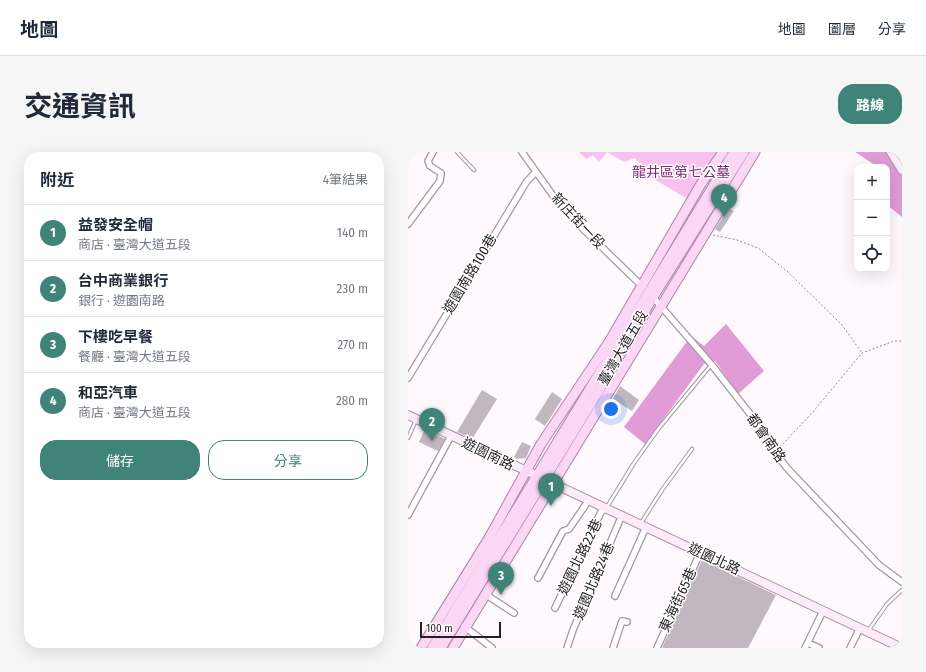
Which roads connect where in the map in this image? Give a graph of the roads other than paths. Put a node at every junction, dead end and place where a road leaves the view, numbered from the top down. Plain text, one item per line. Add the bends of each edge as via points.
1 (433, 152) edge
2 (457, 152) edge
3 (522, 152) edge
4 (723, 152) edge
5 (734, 152) edge
6 (744, 152) edge
7 (754, 152) edge
8 (891, 152) edge
9 (900, 152) edge
10 (902, 156) edge
11 (474, 170) dead end
12 (902, 170) edge
13 (536, 172) junction
14 (408, 224) edge
15 (647, 291) junction
16 (661, 304) junction
17 (711, 364) junction
18 (408, 378) edge
19 (408, 416) edge
20 (416, 420) junction
21 (451, 436) junction
22 (408, 438) edge
23 (692, 449) dead end
24 (526, 472) junction
25 (541, 477) junction
26 (554, 483) junction
27 (589, 500) junction
28 (607, 508) junction
29 (408, 515) edge
30 (622, 515) junction
31 (643, 526) junction
32 (700, 553) junction
33 (538, 578) dead end
34 (902, 582) edge
35 (902, 590) edge
36 (485, 594) junction
37 (615, 596) dead end
38 (555, 608) dead end
39 (823, 611) junction
40 (514, 613) dead end
41 (449, 619) junction
42 (627, 622) dead end
43 (466, 627) junction
44 (860, 628) junction
45 (867, 632) junction
46 (806, 645) edge
47 (892, 646) edge
48 (421, 648) edge
49 (432, 648) edge
50 (441, 648) edge
51 (453, 648) edge
52 (492, 648) edge
53 (567, 648) edge
54 (613, 648) edge
55 (657, 648) edge
56 (819, 648) edge
57 (850, 648) edge
58 (902, 648) edge

1 - 14 street via 428,161 430,166 441,173 440,181
2 - 11 lane
3 - 13 street, 新庄街一段
4 - 15 main road, 臺灣大道五段 via 706,177
5 - 15 main road, 臺灣大道五段
6 - 15 main road, 臺灣大道五段
7 - 16 main road, 臺灣大道五段
8 - 12 street
9 - 10 street
13 - 15 street, 新庄街一段 via 580,226
13 - 18 street, 遊園南路100巷 via 522,188
15 - 16 street, 都會南路
15 - 24 main road, 臺灣大道五段 via 609,342 541,444
15 - 25 main road, 臺灣大道五段 via 618,359
16 - 17 street, 都會南路
16 - 26 main road, 臺灣大道五段
17 - 28 lane via 659,428
17 - 34 street, 都會南路 via 772,442 787,468 879,565
19 - 20 street, 遊園南路
20 - 21 street, 遊園南路
20 - 22 lane
21 - 24 street, 遊園南路
21 - 29 street
23 - 31 lane via 662,490
24 - 25 street, 遊園北路
24 - 41 main road, 臺灣大道五段 via 489,538
25 - 26 street, 遊園北路
25 - 41 main road, 臺灣大道五段
26 - 27 street, 遊園北路
26 - 36 main road, 臺灣大道五段
27 - 28 street, 遊園北路
27 - 33 street via 569,529 562,531
28 - 30 street, 遊園北路
28 - 38 street, 遊園北路22巷 via 601,512
30 - 31 street, 遊園北路
30 - 53 street, 遊園北路24巷
31 - 32 street, 遊園北路
31 - 37 street
32 - 39 street, 遊園北路
32 - 55 street, 東海街65巷
35 - 45 lane via 887,604
36 - 40 street
36 - 43 main road, 臺灣大道五段
39 - 44 street, 遊園北路
39 - 46 street
41 - 43 street
41 - 48 main road, 臺灣大道五段
41 - 49 main road, 臺灣大道五段
41 - 50 main road, 臺灣大道五段
42 - 54 street via 622,620
43 - 51 main road, 臺灣大道五段
43 - 52 street
44 - 45 street, 遊園北路
44 - 57 street
45 - 47 street, 遊園北路
46 - 56 street
47 - 58 street, 遊園北路

